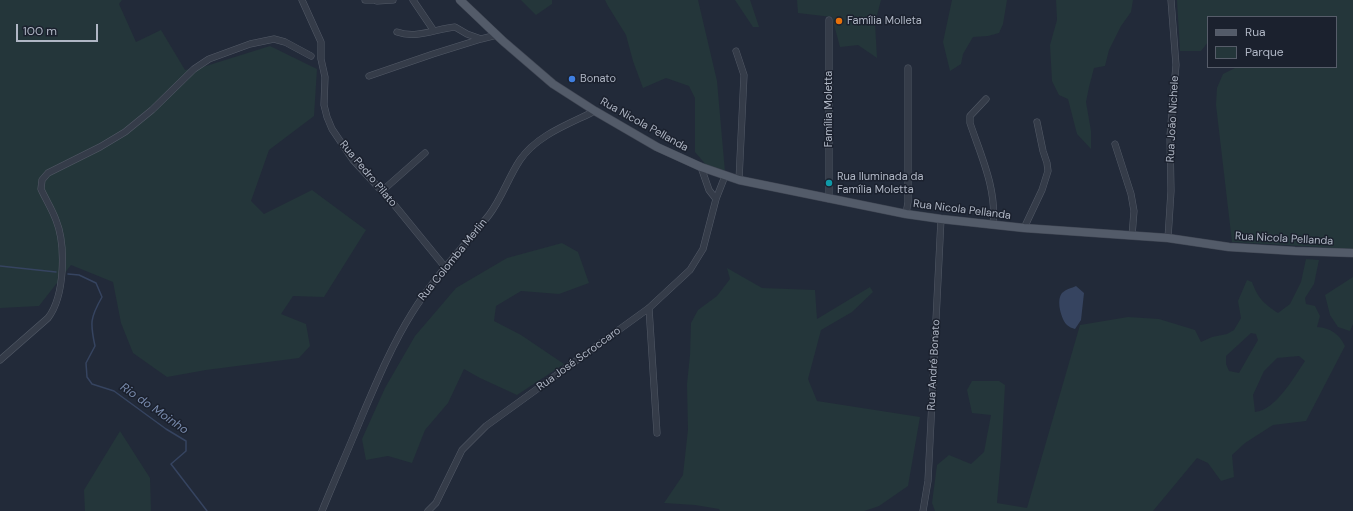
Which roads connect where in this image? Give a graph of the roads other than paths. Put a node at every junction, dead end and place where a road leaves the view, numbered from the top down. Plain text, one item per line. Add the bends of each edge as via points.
1 (302, 0) edge
2 (365, 0) edge
3 (377, 0) edge
4 (393, 0) edge
5 (413, 0) edge
6 (460, 0) edge
7 (1171, 0) edge
8 (829, 20) dead end
9 (434, 31) junction
10 (397, 32) dead end
11 (497, 35) junction
12 (481, 39) junction
13 (736, 51) dead end
14 (311, 56) dead end
15 (908, 68) dead end
16 (369, 76) dead end
17 (986, 99) dead end
18 (595, 111) junction
19 (1037, 122) dead end
20 (1115, 144) dead end
21 (425, 153) dead end
22 (701, 167) junction
23 (725, 176) junction
24 (739, 180) junction
25 (382, 191) junction
26 (716, 199) junction
27 (829, 199) junction
28 (906, 214) junction
29 (941, 219) junction
30 (993, 225) junction
31 (1024, 228) junction
32 (1132, 236) junction
33 (1168, 238) junction
34 (1353, 253) edge
35 (444, 267) junction
36 (649, 308) junction
37 (0, 360) edge
38 (657, 433) dead end
39 (322, 511) edge
40 (428, 511) edge
41 (923, 511) edge

1 - 25 street, Rua Pedro Pilato via 321,42 325,77 324,105 327,117 337,138
2 - 3 street
3 - 4 street
5 - 9 street
6 - 11 main road, Rua Nicola Pellanda
7 - 33 street, Rua João Nichele via 1176,65 1170,136 1171,191
8 - 27 street, Família Moletta
9 - 10 street via 414,35
9 - 12 street via 454,27
11 - 12 street
11 - 18 main road, Rua Nicola Pellanda via 552,84
12 - 16 street
13 - 24 street via 744,75
14 - 37 street via 274,39 250,44 209,59 194,69 125,132 45,176 40,185 57,220 62,245 63,261 58,299 48,318
15 - 28 street
17 - 30 street via 970,116 970,123 993,197
18 - 22 main road, Rua Nicola Pellanda via 657,148
18 - 35 street, Rua Colomba Merlin via 553,132 531,147 521,159 490,213
19 - 31 street via 1048,171
20 - 32 street via 1134,211
21 - 25 street
22 - 23 main road, Rua Nicola Pellanda
22 - 26 street via 709,190
23 - 24 main road, Rua Nicola Pellanda
23 - 26 street, Rua José Scroccaro
24 - 27 main road, Rua Nicola Pellanda
25 - 35 street, Rua Pedro Pilato
26 - 36 street, Rua José Scroccaro via 703,249 690,270
27 - 28 main road, Rua Nicola Pellanda
28 - 29 main road, Rua Nicola Pellanda
29 - 30 main road, Rua Nicola Pellanda
29 - 41 street, Rua André Bonato via 928,481
30 - 31 main road, Rua Nicola Pellanda
31 - 32 main road, Rua Nicola Pellanda
32 - 33 main road, Rua Nicola Pellanda
33 - 34 main road, Rua Nicola Pellanda via 1229,247
35 - 39 street, Rua Colomba Merlin via 412,313 391,351
36 - 38 street
36 - 40 street, Rua José Scroccaro via 486,426 462,450 436,503

